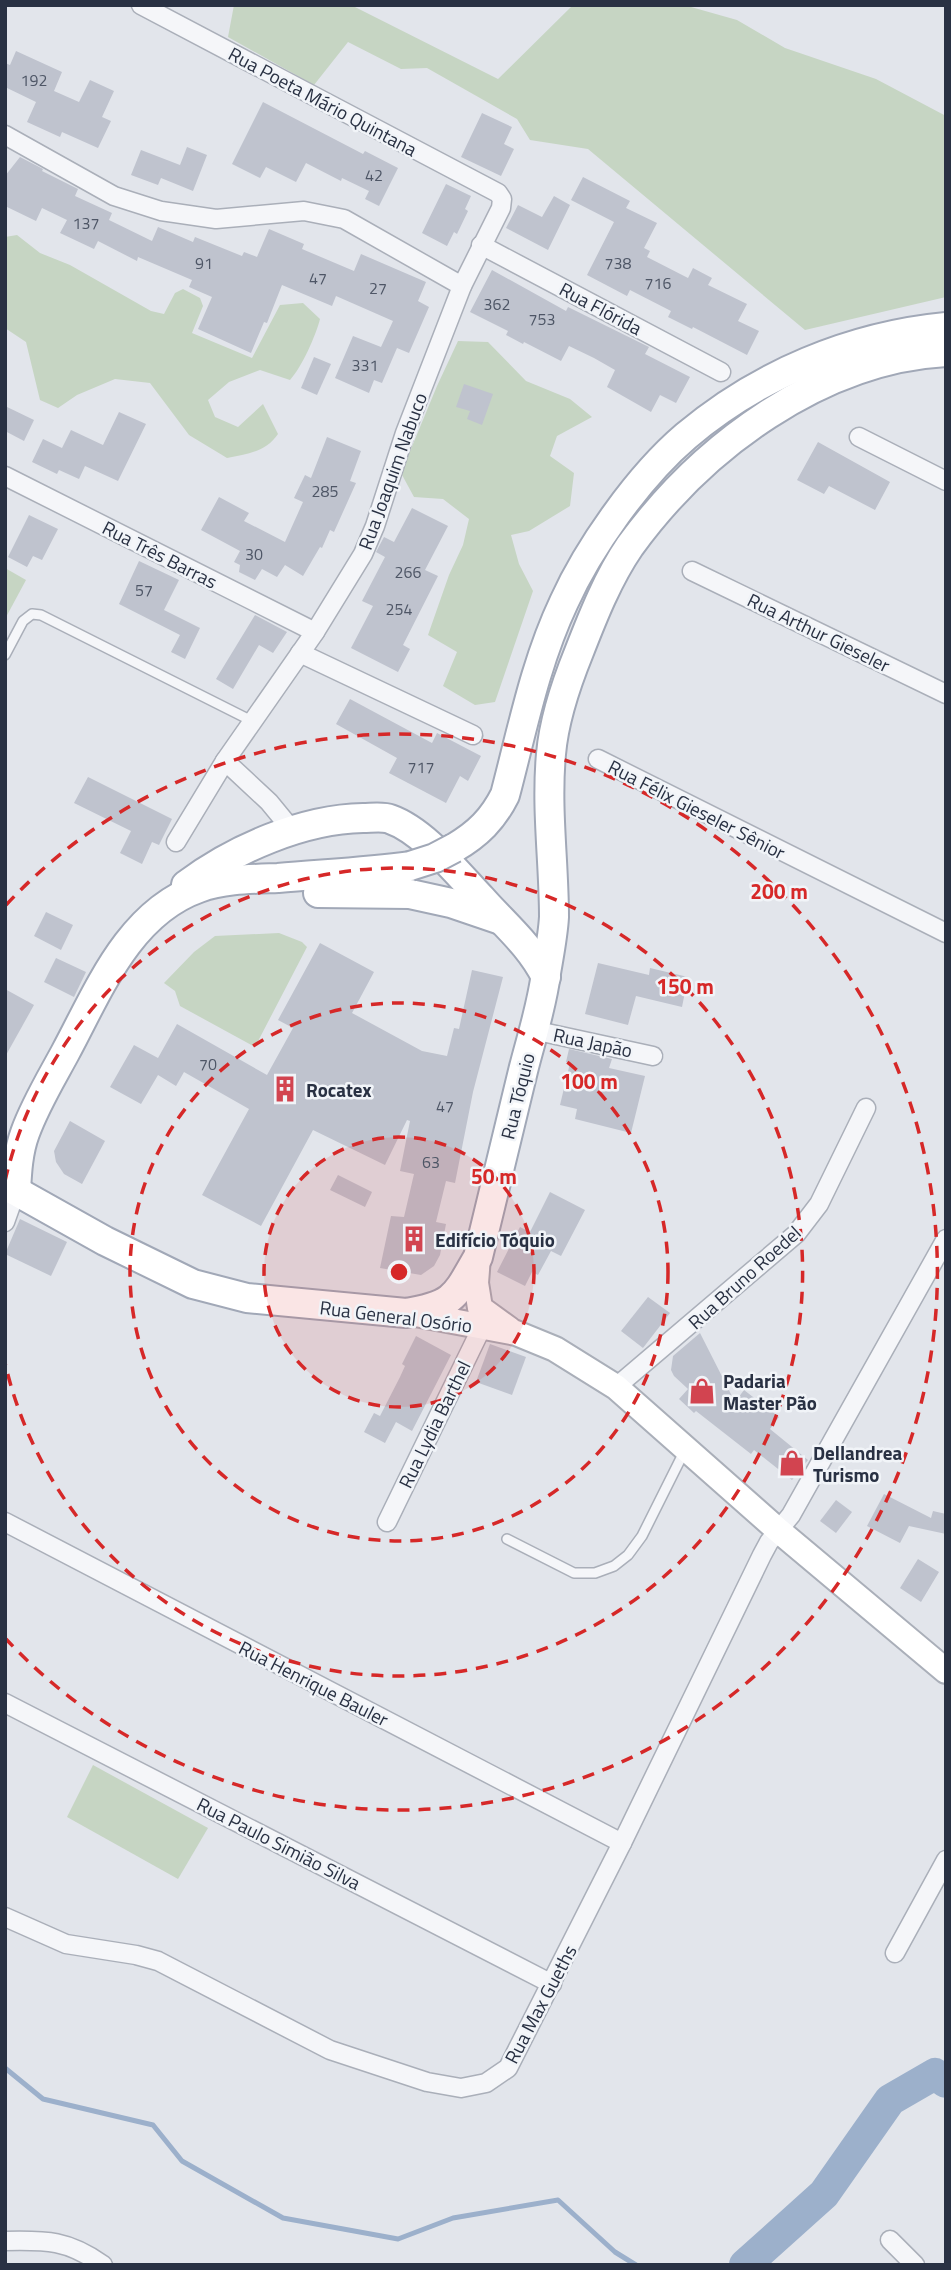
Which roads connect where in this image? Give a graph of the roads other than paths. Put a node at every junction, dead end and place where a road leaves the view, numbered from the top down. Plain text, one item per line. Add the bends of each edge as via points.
1 (141, 5) edge
2 (5, 135) edge
3 (502, 199) joint
4 (481, 245) junction
5 (462, 286) junction
6 (946, 327) edge
7 (946, 352) edge
8 (721, 372) dead end
9 (859, 437) dead end
10 (5, 476) edge
11 (946, 481) edge
12 (692, 570) dead end
13 (315, 632) junction
14 (300, 653) junction
15 (5, 655) edge
16 (946, 694) edge
17 (253, 721) junction
18 (473, 735) dead end
19 (598, 759) dead end
20 (225, 761) junction
21 (292, 830) junction
22 (176, 842) dead end
23 (174, 901) junction
24 (501, 920) junction
25 (946, 933) edge
26 (127, 943) junction
27 (546, 977) junction
28 (533, 1030) junction
29 (653, 1056) dead end
30 (38, 1104) junction
31 (866, 1108) dead end
32 (5, 1131) edge
33 (11, 1188) edge
34 (5, 1222) edge
35 (946, 1239) edge
36 (478, 1256) junction
37 (406, 1313) junction
38 (482, 1327) junction
39 (516, 1333) junction
40 (616, 1387) junction
41 (686, 1449) junction
42 (387, 1521) dead end
43 (5, 1522) edge
44 (779, 1531) junction
45 (507, 1539) dead end
46 (946, 1671) edge
47 (5, 1703) edge
48 (622, 1843) junction
49 (946, 1860) edge
50 (5, 1917) edge
51 (895, 1953) dead end
52 (552, 1984) junction
53 (5, 2241) edge
54 (890, 2241) dead end
55 (103, 2265) edge
56 (915, 2265) edge

1 - 3 street, Rua Poeta Mário Quintana
2 - 5 street via 114,196 161,211 216,219 304,211 344,219
3 - 4 street, Rua Joaquim Nabuco
4 - 5 street, Rua Joaquim Nabuco
4 - 8 street, Rua Flórida
5 - 13 street, Rua Joaquim Nabuco via 375,526
6 - 23 main road, bridge via 861,341 818,356 732,402 685,437 645,479 586,560 562,604 537,674 505,795 489,822 472,838 410,866 222,883
7 - 27 main road, Rua Tóquio via 865,368 763,416 705,462 629,547 603,594 565,689 551,753 554,920
9 - 11 street
10 - 13 street, Rua Três Barras
12 - 16 street, Rua Arthur Gieseler
13 - 14 street, Rua Joaquim Nabuco
14 - 17 street, Rua Joaquim Nabuco
14 - 18 street
15 - 17 lane via 23,621 32,614 41,615
17 - 20 street, Rua Joaquim Nabuco
19 - 25 street, Rua Félix Gieseler Sênior
20 - 21 street
20 - 22 street, Rua Joaquim Nabuco
21 - 23 main road via 210,868 186,884
21 - 24 main road via 345,818 388,818 418,835
23 - 26 main road
24 - 26 main road via 410,894 296,894 192,910
24 - 27 main road via 537,958
26 - 30 main road
27 - 28 main road, Rua Tóquio
28 - 29 street, Rua Japão
28 - 36 main road, Rua Tóquio
30 - 32 main road
30 - 33 main road via 24,1134
31 - 40 street, Rua Bruno Roedel via 819,1204 796,1234
33 - 34 street
33 - 37 main road, Rua General Osório via 193,1284 247,1298
35 - 44 street, Rua Max Gueths
36 - 37 main road, Rua Tóquio via 453,1298 432,1309
36 - 39 main road, Rua Tóquio via 480,1308
37 - 38 main road, Rua General Osório
38 - 39 main road, Rua General Osório
38 - 42 street, Rua Lydia Barthel
39 - 40 main road, Rua General Osório via 555,1349
40 - 41 main road, Rua General Osório
41 - 44 main road, Rua General Osório
41 - 45 lane via 642,1536 614,1566 596,1573 574,1573
43 - 48 street, Rua Henrique Bauler
44 - 46 main road, Rua General Osório
44 - 48 street, Rua Max Gueths via 762,1555
47 - 52 street, Rua Paulo Simião Silva
48 - 52 street, Rua Max Gueths
49 - 51 street
50 - 52 street, Rua Max Gueths via 66,1944 158,1961 330,2050 427,2082 461,2088 486,2083 508,2068
53 - 55 street via 64,2244
54 - 56 street

